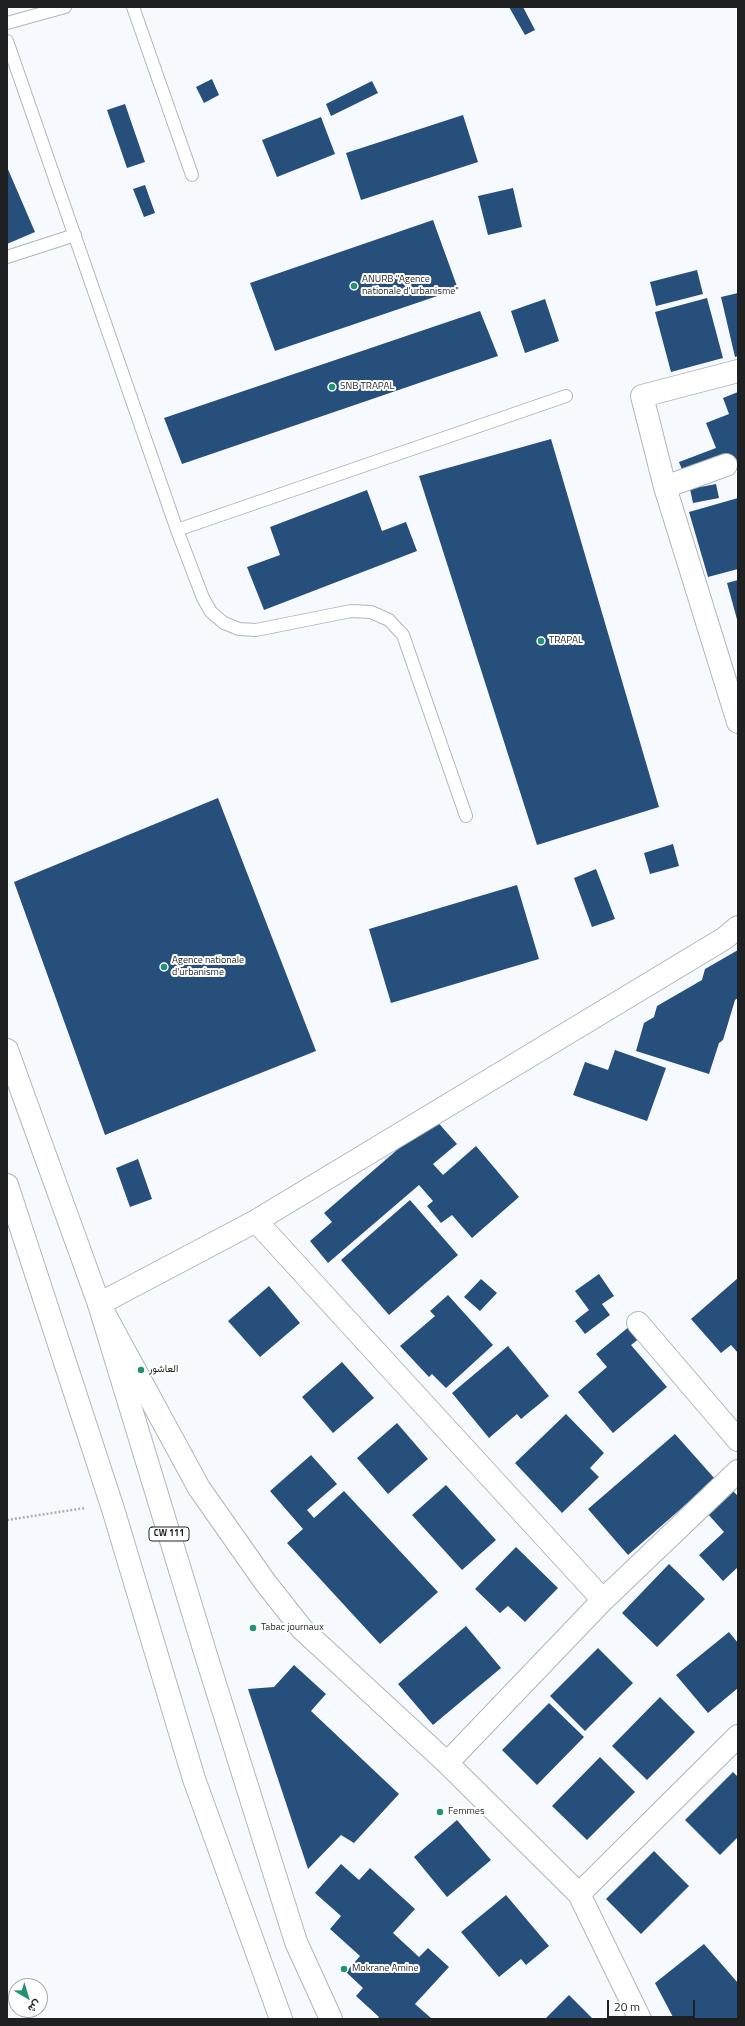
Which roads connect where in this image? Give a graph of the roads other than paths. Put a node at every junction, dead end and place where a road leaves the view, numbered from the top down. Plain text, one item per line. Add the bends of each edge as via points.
1 (65, 7) edge
2 (133, 7) edge
3 (7, 23) edge
4 (7, 41) edge
5 (192, 174) dead end
6 (75, 235) junction
7 (7, 257) edge
8 (738, 371) edge
9 (566, 396) dead end
10 (726, 465) dead end
11 (665, 487) junction
12 (177, 530) junction
13 (738, 722) edge
14 (466, 816) dead end
15 (738, 927) edge
16 (7, 1050) edge
17 (7, 1185) edge
18 (256, 1221) junction
19 (99, 1304) junction
20 (638, 1323) dead end
21 (738, 1440) edge
22 (738, 1471) edge
23 (603, 1600) junction
24 (738, 1736) edge
25 (447, 1763) junction
26 (579, 1894) junction
27 (281, 2019) edge
28 (331, 2019) edge
29 (640, 2019) edge

1 - 3 lane
2 - 5 lane
4 - 6 lane
6 - 7 lane
6 - 12 lane
8 - 11 street via 642,396
9 - 12 lane
10 - 11 street
11 - 13 street
12 - 14 lane via 203,598 211,612 224,623 239,630 256,630 351,611 371,612 389,620 403,635
15 - 18 street via 725,938
16 - 19 street, CW 111
17 - 27 street via 113,1509 194,1779
18 - 19 street
18 - 23 street
19 - 25 street via 199,1488 266,1582 302,1629
19 - 28 street, CW 111 via 296,1942
20 - 21 street
22 - 23 street
23 - 25 street
24 - 26 street
25 - 26 street
26 - 29 street

